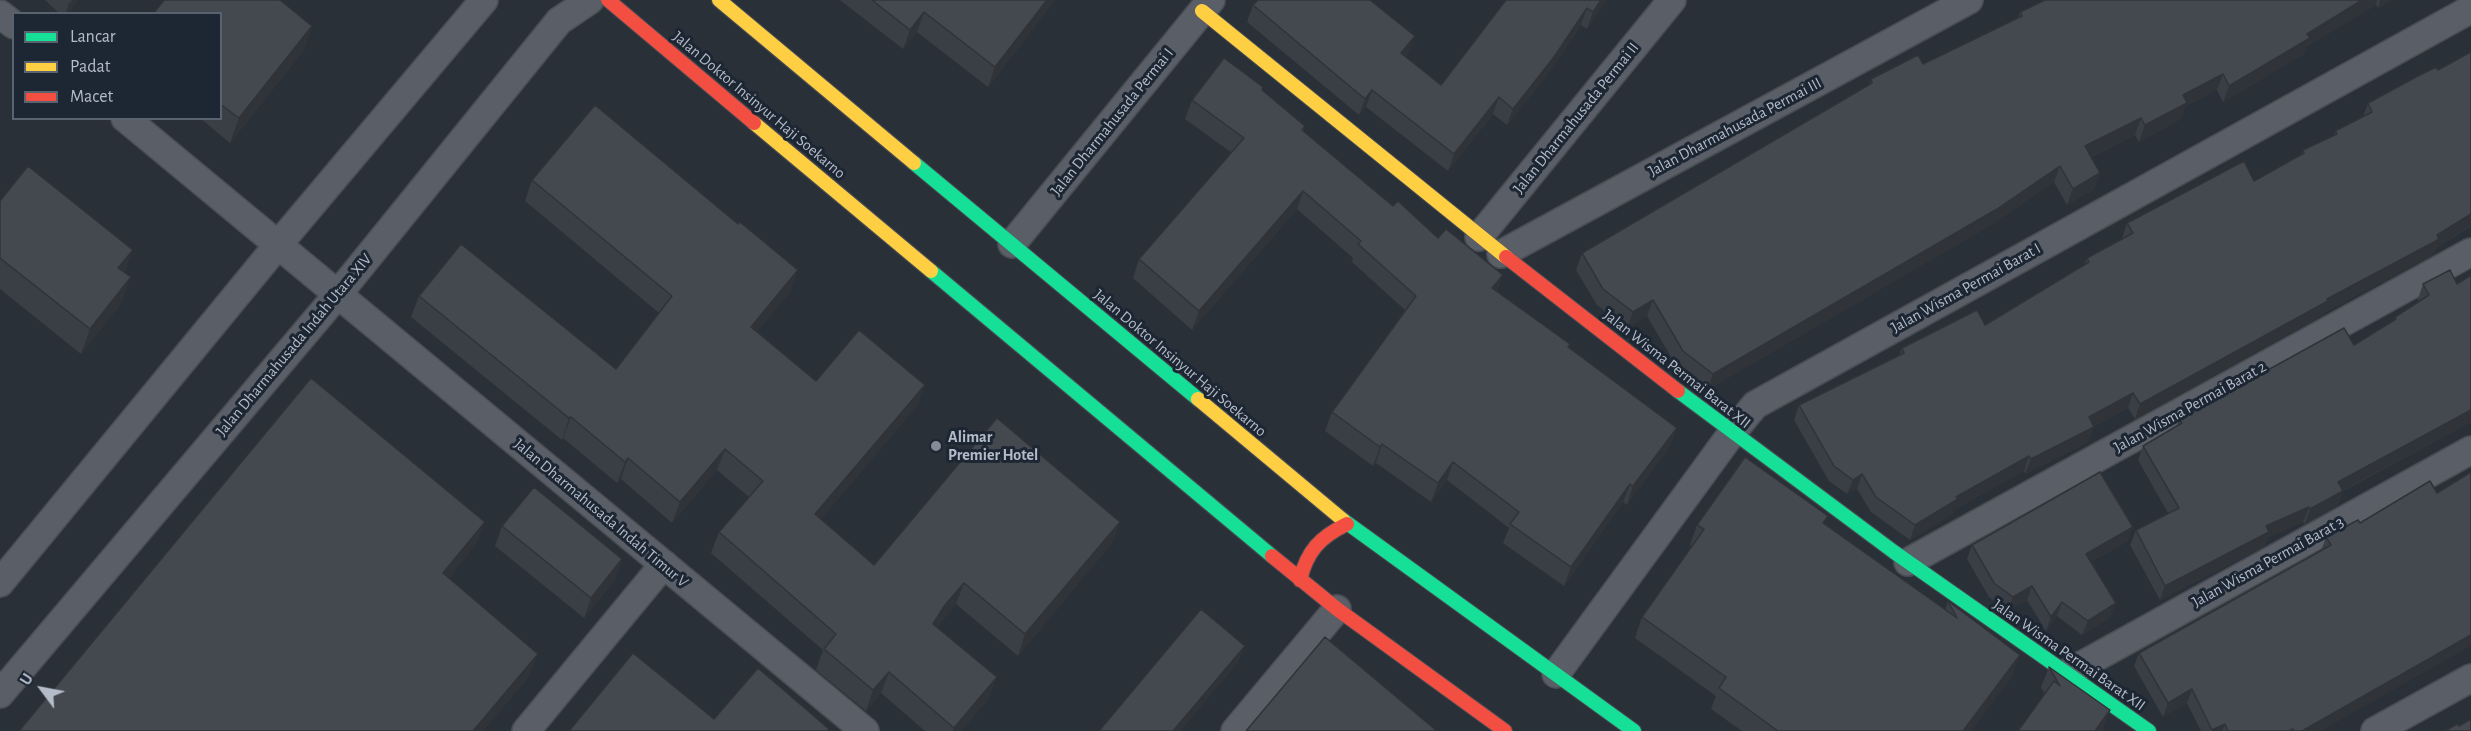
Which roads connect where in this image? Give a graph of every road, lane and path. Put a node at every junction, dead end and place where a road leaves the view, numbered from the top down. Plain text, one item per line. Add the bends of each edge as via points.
1 (484, 0) edge
2 (590, 0) edge
3 (608, 0) edge
4 (719, 0) edge
5 (1672, 0) edge
6 (1969, 0) edge
7 (1207, 6) edge
8 (2471, 9) edge
9 (0, 14) edge
10 (12, 23) edge
11 (127, 120) edge
12 (1479, 237) junction
13 (1012, 244) junction
14 (277, 246) junction
15 (2471, 252) edge
16 (1501, 254) junction
17 (338, 294) junction
18 (1732, 433) junction
19 (2471, 450) edge
20 (1347, 524) junction
21 (1908, 562) junction
22 (664, 564) junction
23 (1300, 580) junction
24 (0, 583) edge
25 (1336, 609) junction
26 (1556, 674) junction
27 (2066, 674) junction
28 (2471, 678) edge
29 (0, 694) edge
30 (526, 731) edge
31 (865, 731) edge
32 (1235, 731) edge
33 (1505, 731) edge
34 (1634, 731) edge
35 (2149, 731) edge
36 (2375, 731) edge

1 - 14 street
2 - 17 street, Jalan Dharmahusada Indah Utara XIV via 559,21
3 - 23 main road, Jalan Doktor Insinyur Haji Soekarno
4 - 13 main road, Jalan Doktor Insinyur Haji Soekarno
5 - 12 street, Jalan Dharmahusada Permai II
6 - 16 street, Jalan Dharmahusada Permai III
7 - 12 main road, Jalan Wisma Permai Barat XII
7 - 13 street, Jalan Dharmahusada Permai I
8 - 18 street, Jalan Wisma Permai Barat I via 1755,405
9 - 10 street
11 - 14 street, Jalan Dharmahusada Indah Timur V
12 - 16 main road, Jalan Wisma Permai Barat XII
13 - 20 main road, Jalan Doktor Insinyur Haji Soekarno
14 - 17 street, Jalan Dharmahusada Indah Timur V
14 - 24 street
15 - 21 street, Jalan Wisma Permai Barat 2
16 - 18 main road, Jalan Wisma Permai Barat XII
17 - 22 street, Jalan Dharmahusada Indah Timur V
17 - 29 street, Jalan Dharmahusada Indah Utara XIV
18 - 21 main road, Jalan Wisma Permai Barat XII
18 - 26 street, Jalan Wisma Permai Barat I
19 - 27 street, Jalan Wisma Permai Barat 3
20 - 23 main road via 1314,544
20 - 26 main road, Jalan Doktor Insinyur Haji Soekarno
21 - 27 main road, Jalan Wisma Permai Barat XII
22 - 30 street
22 - 31 street, Jalan Dharmahusada Indah Timur V
23 - 25 main road, Jalan Doktor Insinyur Haji Soekarno
25 - 32 street
25 - 33 main road, Jalan Doktor Insinyur Haji Soekarno
26 - 34 main road, Jalan Doktor Insinyur Haji Soekarno
27 - 35 main road, Jalan Wisma Permai Barat XII
28 - 36 street

